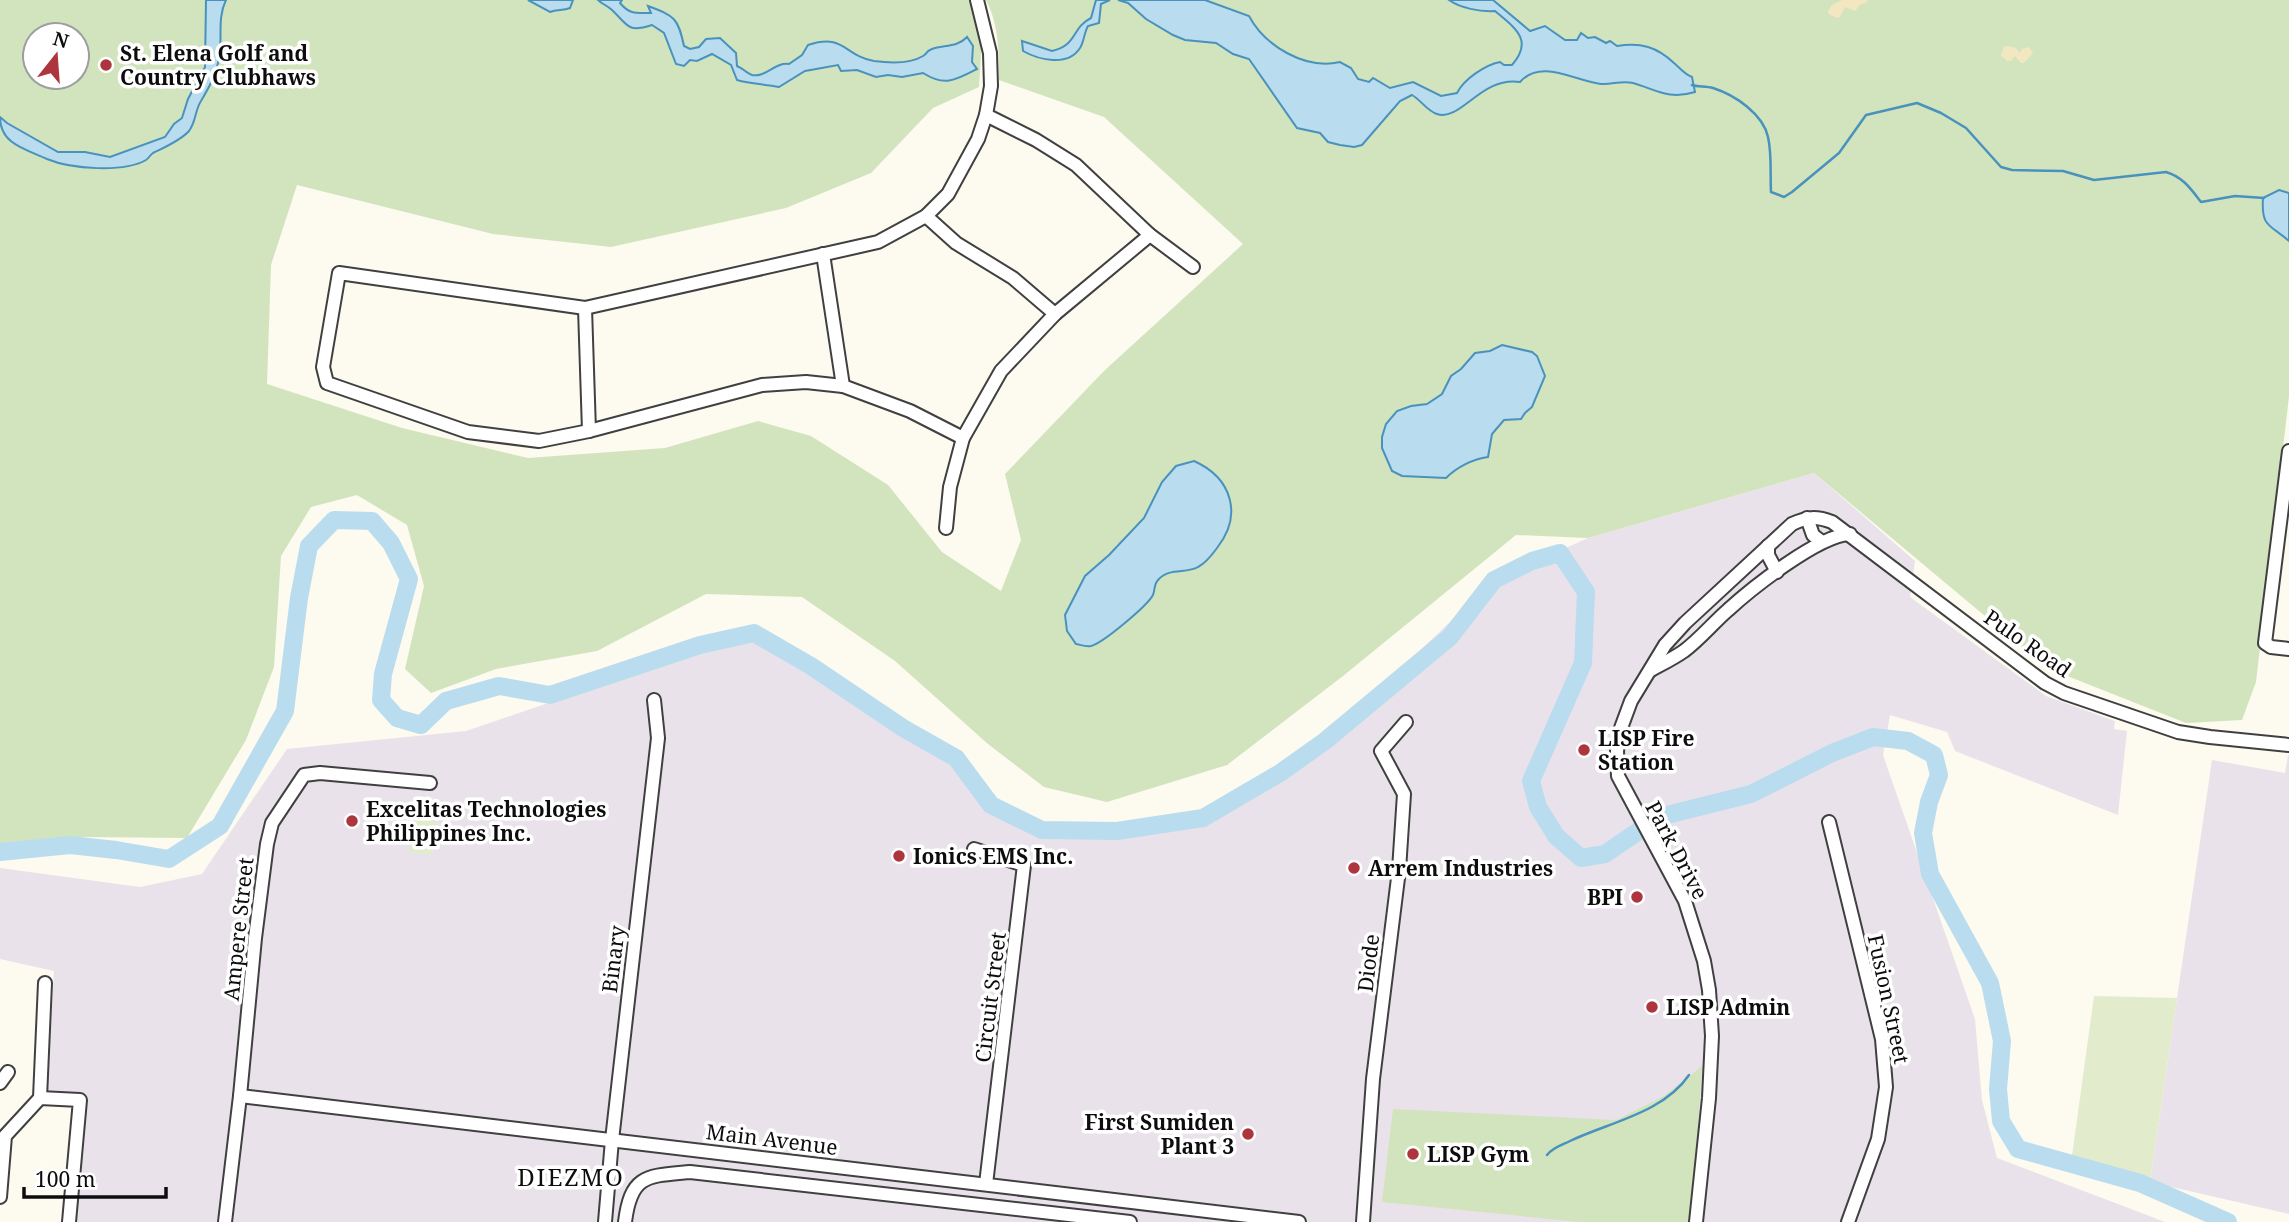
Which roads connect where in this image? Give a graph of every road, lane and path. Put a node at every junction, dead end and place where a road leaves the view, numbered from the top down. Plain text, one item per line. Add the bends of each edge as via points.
1 (976, 0) edge
2 (986, 115) junction
3 (926, 216) junction
4 (1150, 235) junction
5 (823, 254) junction
6 (1193, 267) dead end
7 (585, 308) junction
8 (1055, 314) junction
9 (843, 386) junction
10 (589, 431) junction
11 (963, 438) junction
12 (2289, 451) edge
13 (1807, 518) junction
14 (946, 528) dead end
15 (1851, 534) junction
16 (1822, 542) junction
17 (1768, 546) junction
18 (1777, 572) junction
19 (2289, 649) edge
20 (1650, 671) junction
21 (654, 700) dead end
22 (1406, 722) dead end
23 (2289, 745) edge
24 (430, 783) dead end
25 (1829, 822) dead end
26 (974, 849) dead end
27 (45, 984) dead end
28 (240, 1096) junction
29 (40, 1098) junction
30 (612, 1140) junction
31 (986, 1184) junction
32 (0, 1197) edge
33 (1170, 1206) junction
34 (69, 1222) edge
35 (225, 1222) edge
36 (605, 1222) edge
37 (625, 1222) edge
38 (1130, 1222) edge
39 (1172, 1222) edge
40 (1299, 1222) edge
41 (1363, 1222) edge
42 (1696, 1222) edge
43 (1848, 1222) edge

1 - 2 street via 990,52
2 - 3 street via 948,194
2 - 4 street via 1076,165
3 - 5 street via 878,242
3 - 8 street
4 - 6 street
4 - 8 street
5 - 7 street
5 - 9 street
7 - 10 street
7 - 10 street via 339,273 323,367 327,383 468,432 539,441
8 - 11 street via 1001,371
9 - 10 street via 762,384
9 - 11 street via 910,411
11 - 14 street via 950,487
12 - 19 street via 2265,643
13 - 15 street via 1832,522
13 - 16 street via 1813,535
13 - 17 street, Park Drive via 1792,524
15 - 16 street, Park Drive
15 - 23 street, Pulo Road via 2064,693 2178,732
16 - 18 street, Park Drive
17 - 18 street
17 - 20 street, Park Drive via 1685,623
18 - 20 street, Park Drive via 1684,651
20 - 42 street, Park Drive via 1621,728 1618,776 1685,901 1704,961 1712,1035
21 - 30 street, Binary via 658,738
22 - 41 street, Diode via 1381,751 1404,794 1373,1079
24 - 28 street, Ampere Street via 304,775 284,803 267,844
25 - 43 street, Fusion Street via 1882,1039 1886,1087 1878,1139
26 - 31 street, Circuit Street via 1024,866
27 - 29 street
28 - 30 street, Main Avenue
28 - 35 street, Ampere Street
29 - 32 street via 5,1136
29 - 34 street via 80,1100
30 - 31 street, Main Avenue
30 - 36 street, Binary
31 - 33 street, Main Avenue
33 - 39 street
33 - 40 street, Main Avenue
37 - 38 street via 636,1185 651,1175 690,1172

